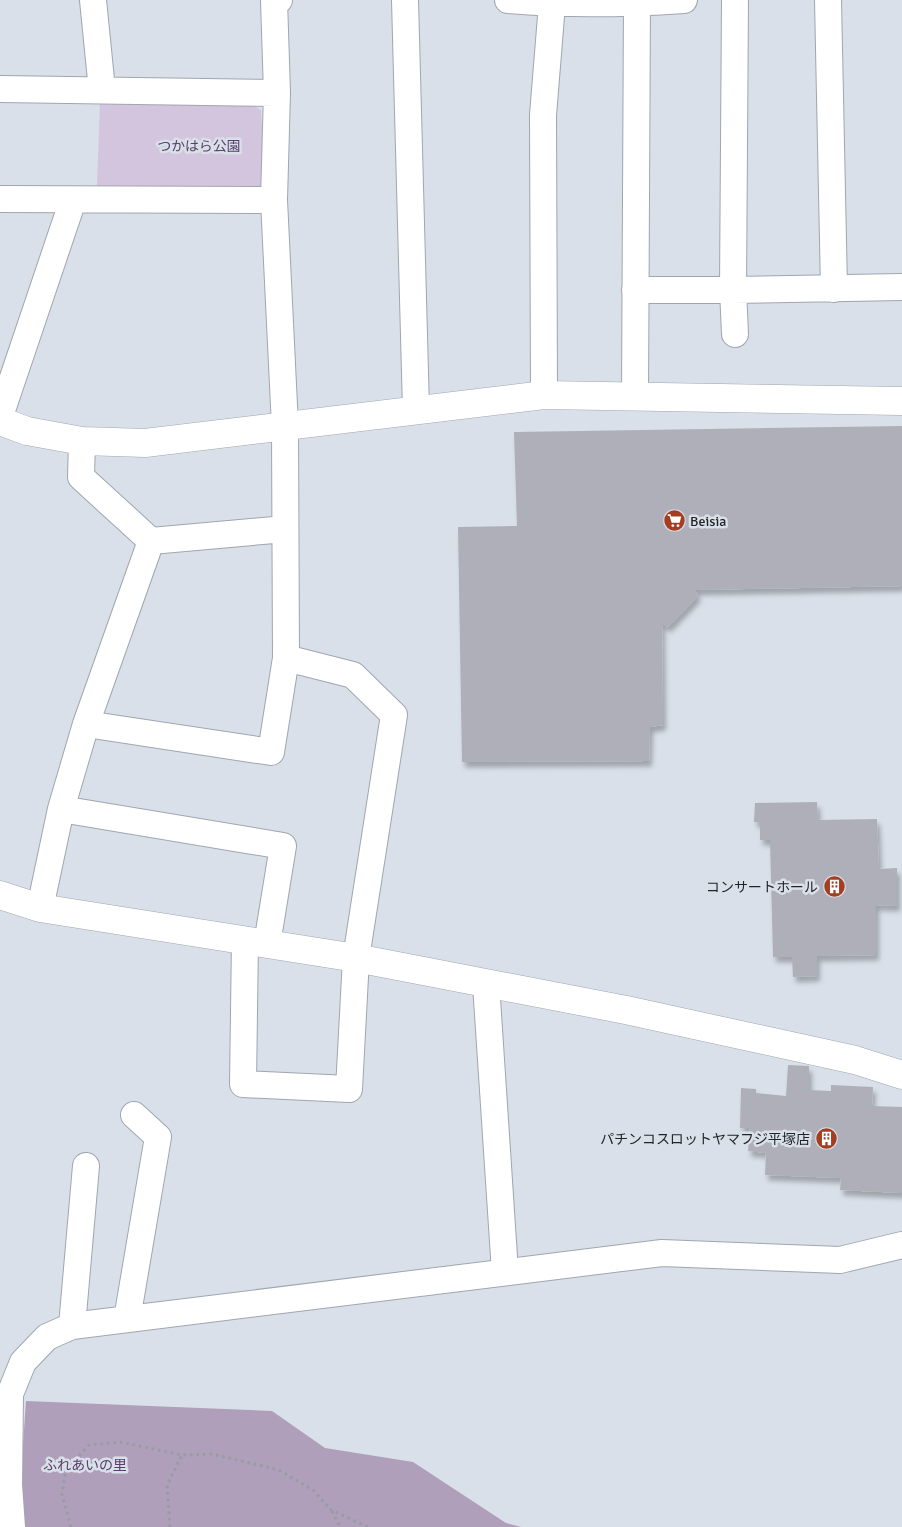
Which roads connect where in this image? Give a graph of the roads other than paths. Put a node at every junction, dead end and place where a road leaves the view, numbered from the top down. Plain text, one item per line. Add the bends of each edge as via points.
1 (93, 0) edge
2 (279, 0) edge
3 (406, 0) edge
4 (508, 0) edge
5 (684, 0) edge
6 (735, 0) edge
7 (828, 0) edge
8 (637, 2) edge
9 (552, 4) junction
10 (0, 89) edge
11 (102, 90) junction
12 (277, 93) junction
13 (0, 200) edge
14 (73, 200) junction
15 (274, 200) junction
16 (902, 287) edge
17 (834, 289) junction
18 (635, 290) junction
19 (733, 290) junction
20 (735, 334) dead end
21 (544, 395) junction
22 (635, 397) junction
23 (902, 401) edge
24 (416, 410) junction
25 (0, 416) edge
26 (0, 421) edge
27 (284, 426) junction
28 (82, 441) junction
29 (285, 529) junction
30 (150, 541) junction
31 (286, 658) junction
32 (86, 724) junction
33 (61, 809) junction
34 (0, 895) edge
35 (40, 908) junction
36 (256, 942) junction
37 (356, 958) junction
38 (486, 984) junction
39 (902, 1075) edge
40 (134, 1115) dead end
41 (86, 1166) dead end
42 (902, 1245) edge
43 (505, 1272) junction
44 (127, 1319) junction
45 (72, 1326) junction
46 (4, 1484) edge
47 (12, 1527) edge

1 - 11 street
2 - 12 street via 274,0
3 - 24 street
4 - 9 street
5 - 8 street
6 - 19 street
7 - 17 street
8 - 9 street
8 - 18 street
9 - 21 street via 543,115
10 - 11 street
11 - 12 street
12 - 15 street
13 - 14 street
14 - 15 street
14 - 25 street
15 - 27 street
16 - 17 street
17 - 19 street
18 - 19 street
18 - 22 street
19 - 20 street
21 - 22 street
21 - 24 street
22 - 23 street
24 - 27 street
26 - 28 street via 27,431
27 - 28 street via 145,443
27 - 29 street
28 - 30 street via 81,477
29 - 30 street
29 - 31 street
30 - 32 street
31 - 32 street via 271,752
31 - 37 street via 353,675 394,715
32 - 33 street
33 - 35 street
33 - 36 street via 283,846
34 - 35 street
35 - 36 street
36 - 37 street
36 - 37 street via 242,1084 349,1089
37 - 38 street
38 - 39 street via 626,1010 855,1060
38 - 43 street
40 - 44 street via 158,1137
41 - 45 street
42 - 43 street via 840,1260 662,1254
43 - 44 street
44 - 45 street
45 - 46 street via 46,1337 23,1362 10,1394
46 - 47 street

